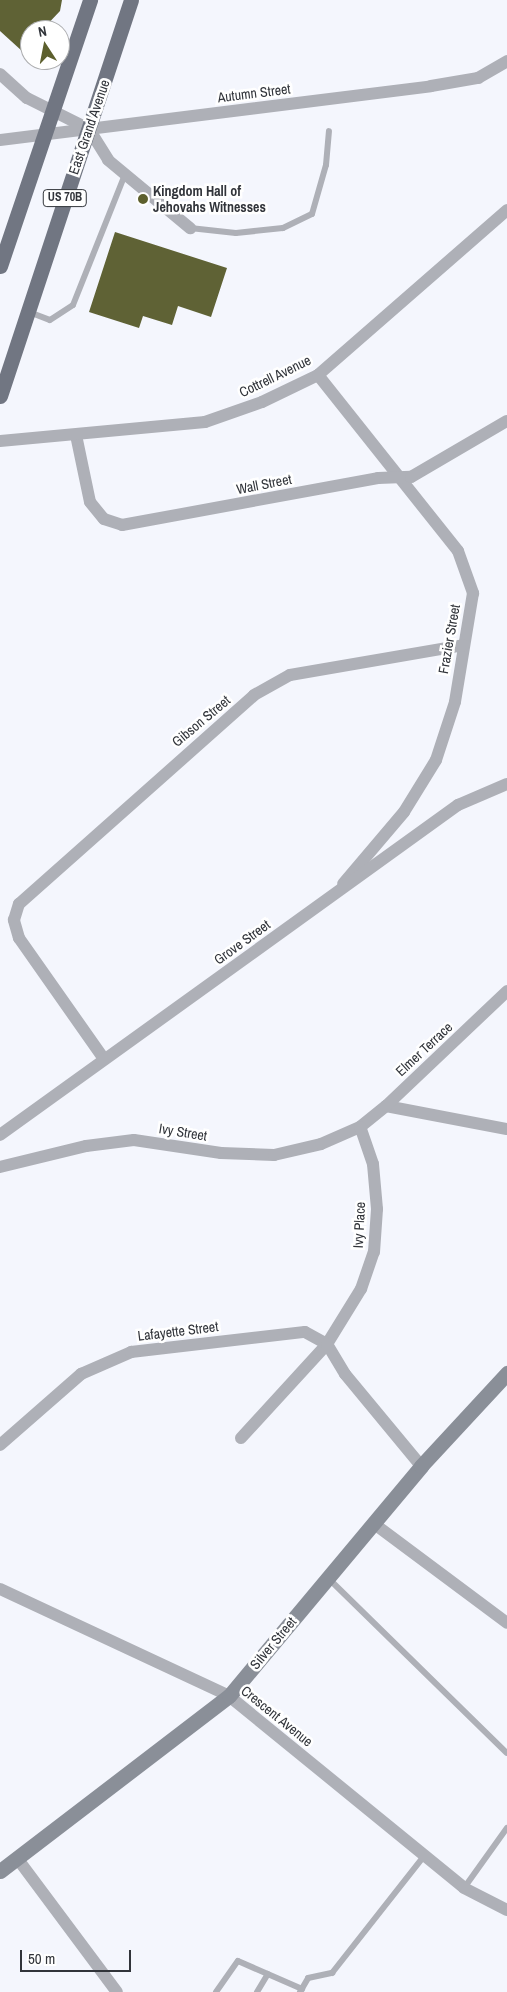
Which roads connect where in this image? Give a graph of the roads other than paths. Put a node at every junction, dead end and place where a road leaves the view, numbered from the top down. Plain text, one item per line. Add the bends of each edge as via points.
1 (90, 0) edge
2 (131, 0) edge
3 (507, 61) edge
4 (0, 74) edge
5 (53, 108) junction
6 (89, 129) junction
7 (329, 131) dead end
8 (44, 134) junction
9 (0, 140) edge
10 (125, 174) junction
11 (507, 210) edge
12 (190, 228) joint
13 (0, 266) edge
14 (28, 312) junction
15 (318, 374) junction
16 (0, 396) edge
17 (507, 421) edge
18 (76, 435) junction
19 (0, 440) edge
20 (396, 477) junction
21 (463, 645) junction
22 (507, 784) edge
23 (335, 893) junction
24 (507, 991) edge
25 (104, 1059) junction
26 (386, 1106) junction
27 (360, 1127) junction
28 (507, 1129) edge
29 (0, 1135) edge
30 (0, 1167) edge
31 (326, 1344) junction
32 (507, 1373) edge
33 (241, 1438) dead end
34 (0, 1445) edge
35 (421, 1466) junction
36 (372, 1523) junction
37 (327, 1577) junction
38 (0, 1589) edge
39 (507, 1623) edge
40 (229, 1696) junction
41 (507, 1753) edge
42 (507, 1828) edge
43 (424, 1856) junction
44 (17, 1858) junction
45 (0, 1871) edge
46 (464, 1888) junction
47 (507, 1910) edge
48 (268, 1974) junction
49 (301, 1991) edge
50 (117, 1992) edge
51 (216, 1992) edge
52 (258, 1992) edge

1 - 5 main road, US 70B
2 - 6 main road, East Grand Avenue / US 70B
3 - 6 street, Autumn Street via 478,78 431,86
4 - 5 street via 27,98
5 - 6 street
5 - 8 main road, US 70B
6 - 8 street, Autumn Street
6 - 10 street via 108,160
6 - 14 main road, East Grand Avenue / US 70B
7 - 12 lane via 326,165 312,214 283,228 236,233
8 - 9 street, Autumn Street
8 - 13 main road, US 70B
10 - 12 street
10 - 14 lane via 73,305 50,320
11 - 15 street, Cottrell Avenue
14 - 16 main road, East Grand Avenue / US 70B
15 - 18 street, Cottrell Avenue via 262,402 205,422
15 - 20 street, Frazier Street
17 - 20 street, Wall Street via 411,477
18 - 19 street, Cottrell Avenue
18 - 20 street, Wall Street via 90,502 104,519 122,525
20 - 21 street, Frazier Street via 430,512 458,551 473,593
21 - 23 street, Frazier Street via 454,702 436,760 404,812
21 - 25 street, Gibson Street via 290,675 254,696 19,904 14,920 19,938
22 - 23 street, Grove Street via 458,805
23 - 25 street, Grove Street
24 - 26 street, Elmer Terrace
25 - 29 street, Grove Street
26 - 27 street, Elmer Terrace
26 - 28 street
27 - 30 street, Ivy Street via 320,1144 274,1155 221,1153 134,1140 86,1146
27 - 31 street, Ivy Place via 372,1164 377,1209 374,1252 361,1289
31 - 33 street, Ivy Place
31 - 34 street, Lafayette Street via 305,1332 131,1352 81,1374
31 - 35 street via 344,1374
32 - 35 street, Silver Street
35 - 36 street, Silver Street
36 - 37 street, Silver Street
36 - 39 street
37 - 40 street, Silver Street
37 - 41 lane
38 - 40 street, Crescent Avenue
40 - 43 street, Crescent Avenue
40 - 44 street, Silver Street
42 - 46 lane
43 - 46 street, Crescent Avenue
43 - 49 lane via 332,1973 308,1978
44 - 45 street, Silver Street
44 - 50 street
46 - 47 street, Crescent Avenue
48 - 49 lane
48 - 51 lane via 238,1961
48 - 52 lane

